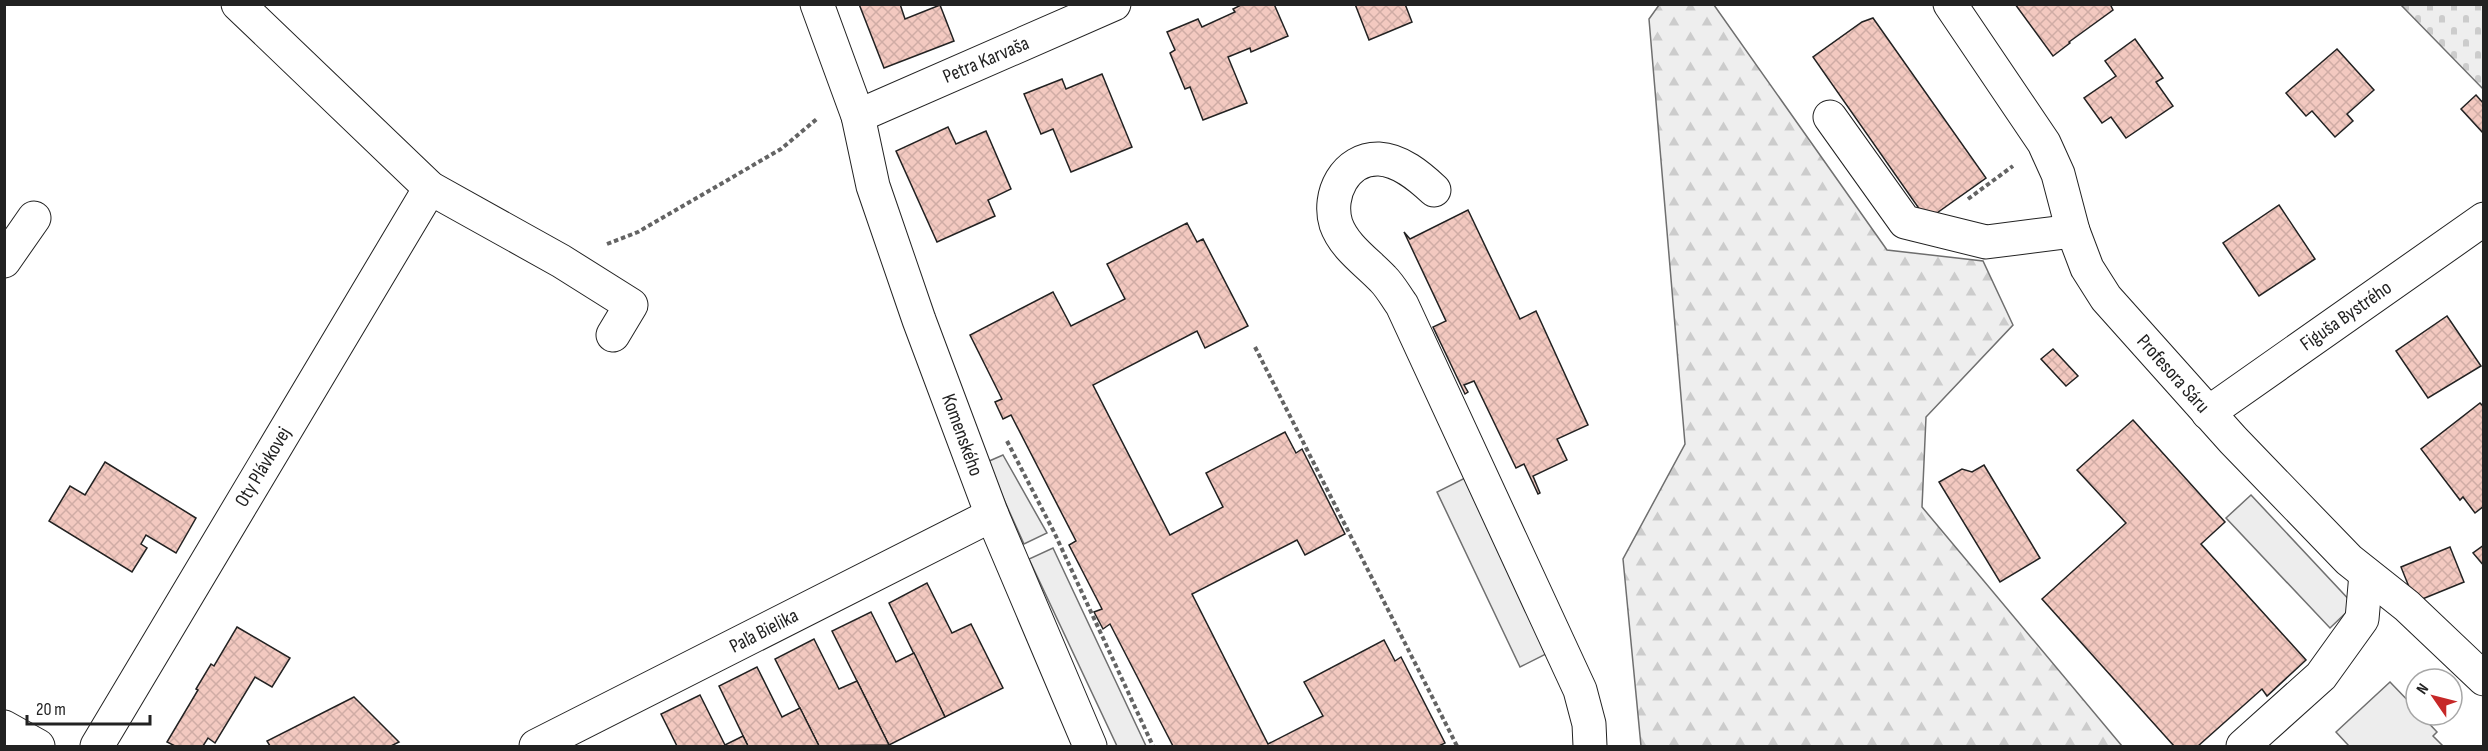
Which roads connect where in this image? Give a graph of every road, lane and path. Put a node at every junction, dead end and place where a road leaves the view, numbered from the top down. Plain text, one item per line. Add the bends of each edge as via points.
1 (238, 4) edge
2 (817, 4) edge
3 (1114, 4) edge
4 (1950, 4) edge
5 (853, 104) junction
6 (1830, 117) dead end
7 (430, 188) junction
8 (1434, 190) dead end
9 (34, 218) dead end
10 (2484, 219) edge
11 (2073, 231) junction
12 (5, 257) edge
13 (561, 261) junction
14 (613, 335) dead end
15 (1255, 347) dead end
16 (2208, 413) junction
17 (1004, 433) dead end
18 (992, 515) junction
19 (2366, 574) junction
20 (2484, 679) edge
21 (4, 727) edge
22 (2260, 741) edge
23 (38, 747) edge
24 (96, 747) edge
25 (536, 747) edge
26 (1090, 747) edge
27 (1153, 747) edge
28 (1457, 747) edge
29 (1590, 747) edge

1 - 7 street
2 - 5 street, Komenského
3 - 5 street, Petra Karvaša
4 - 11 street, Profesora Sáru via 2044,143 2058,174
5 - 13 path via 638,232
5 - 18 street, Komenského via 873,186
6 - 11 street via 1905,222 1986,242
7 - 13 street
7 - 24 street, Oty Plávkovej
8 - 29 street via 1399,164 1366,160 1347,171 1336,187 1332,207 1337,226 1357,255 1384,280 1402,305 1580,690
9 - 12 street
10 - 16 street, Figuša Bystrého
11 - 16 street, Profesora Sáru via 2087,268 2106,298
13 - 14 street via 630,304
15 - 28 path
16 - 19 street, Profesora Sáru
17 - 27 path
18 - 25 street, Paľa Bielika
18 - 26 street, Komenského
19 - 20 street, Profesora Sáru via 2407,606
19 - 22 street via 2362,619 2321,676
21 - 23 street

